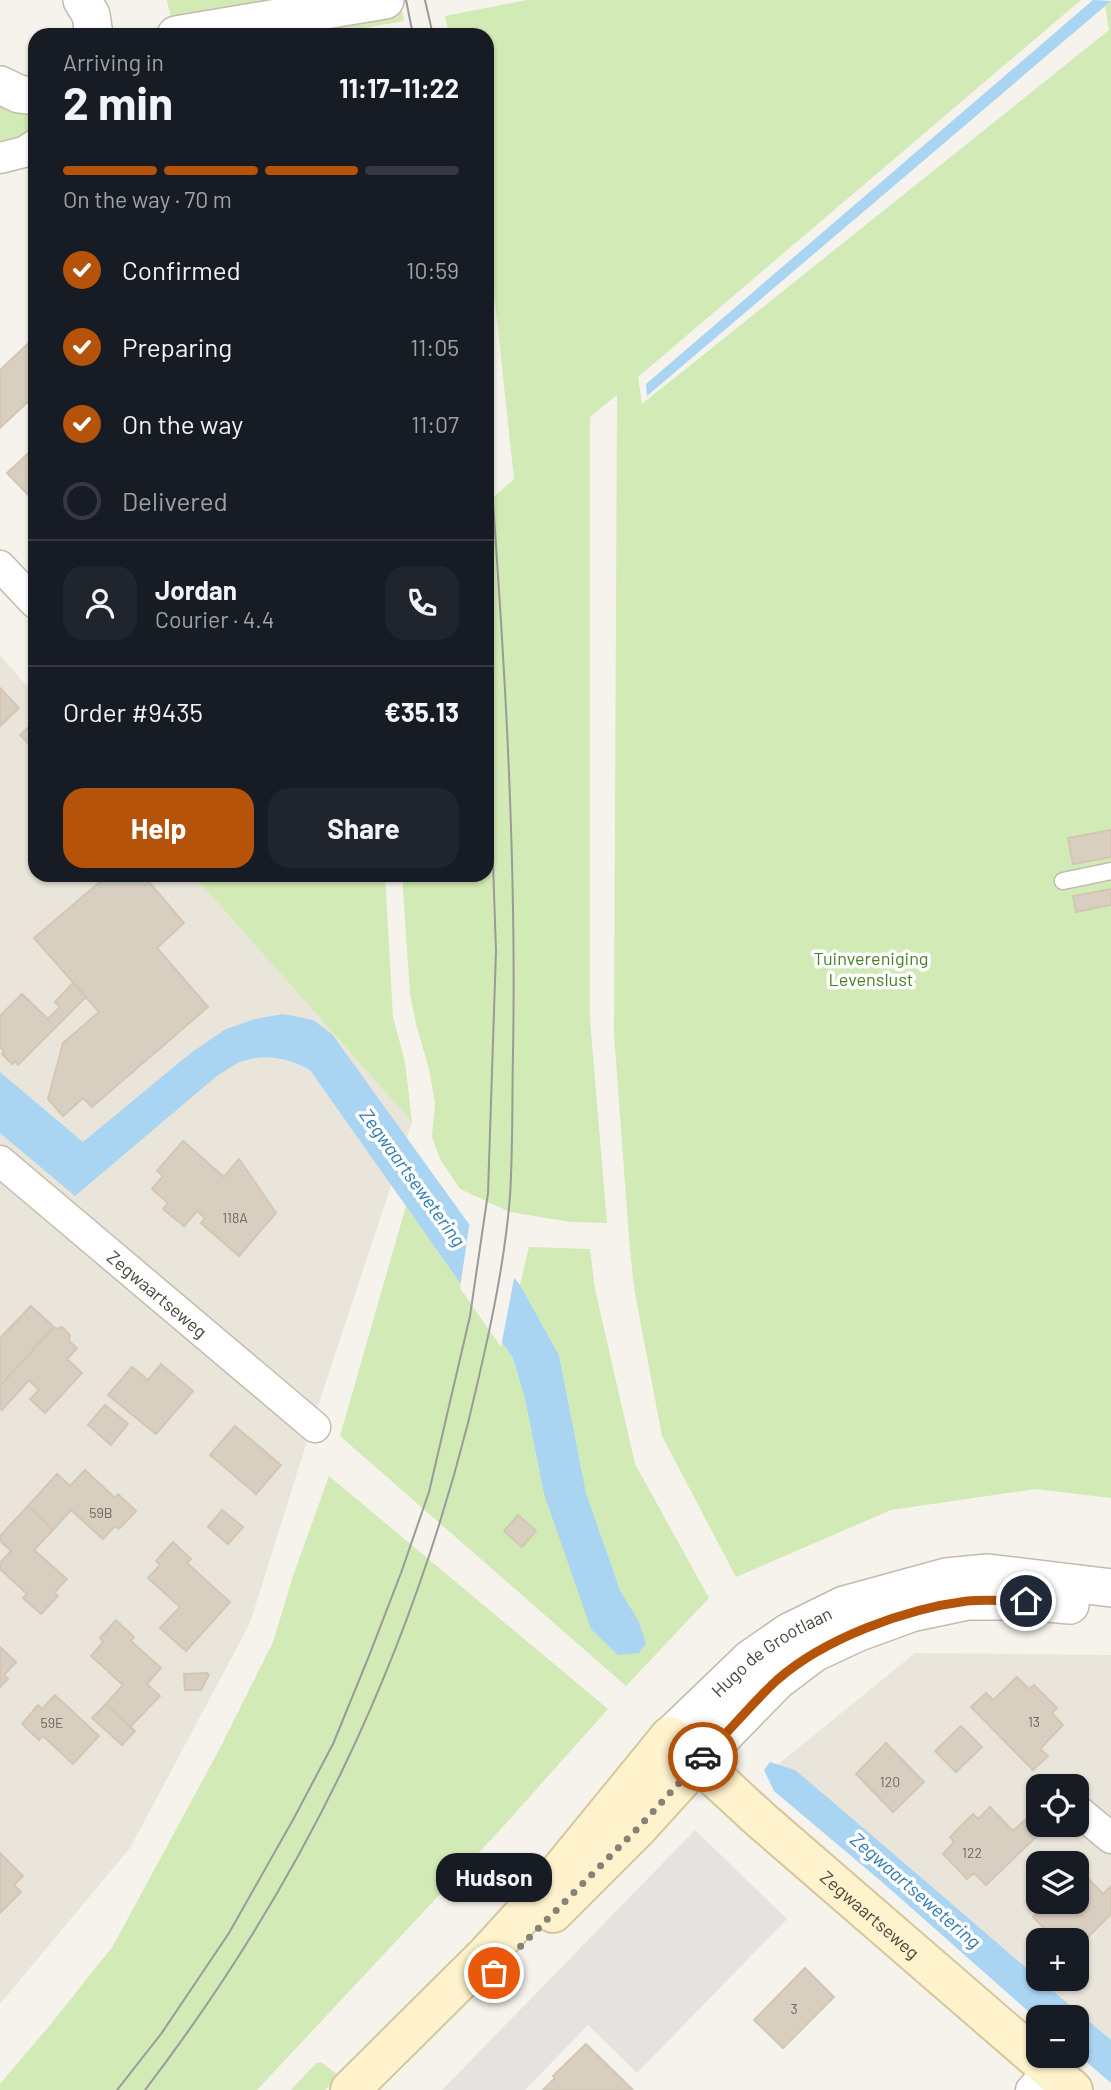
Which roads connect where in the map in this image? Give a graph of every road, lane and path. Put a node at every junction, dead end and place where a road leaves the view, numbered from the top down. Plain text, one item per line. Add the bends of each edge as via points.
1 (385, 0) edge
2 (218, 28) edge
3 (0, 85) edge
4 (28, 95) edge
5 (28, 149) edge
6 (0, 158) edge
7 (0, 566) edge
8 (28, 596) edge
9 (1111, 871) edge
10 (1063, 881) dead end
11 (0, 1161) edge
12 (315, 1427) dead end
13 (1111, 1588) edge
14 (1111, 1610) edge
15 (670, 1735) junction
16 (697, 1763) junction
17 (1089, 1820) edge
18 (1111, 1838) edge
19 (1051, 2083) edge
20 (350, 2090) edge
21 (379, 2090) edge

1 - 2 street
3 - 4 street
5 - 6 street
7 - 8 street
9 - 10 lane
11 - 12 street, Zegwaartseweg
13 - 15 street, Hugo de Grootlaan via 988,1573 946,1577 844,1605 789,1632 750,1659
14 - 16 street, Hugo de Grootlaan via 1026,1601 968,1601 911,1613 859,1632 814,1653 777,1681
15 - 16 main road, Zegwaartseweg
15 - 20 main road, Hugo de Grootlaan via 537,1899
16 - 19 main road, Zegwaartseweg
16 - 21 main road, Hugo de Grootlaan
17 - 18 street

